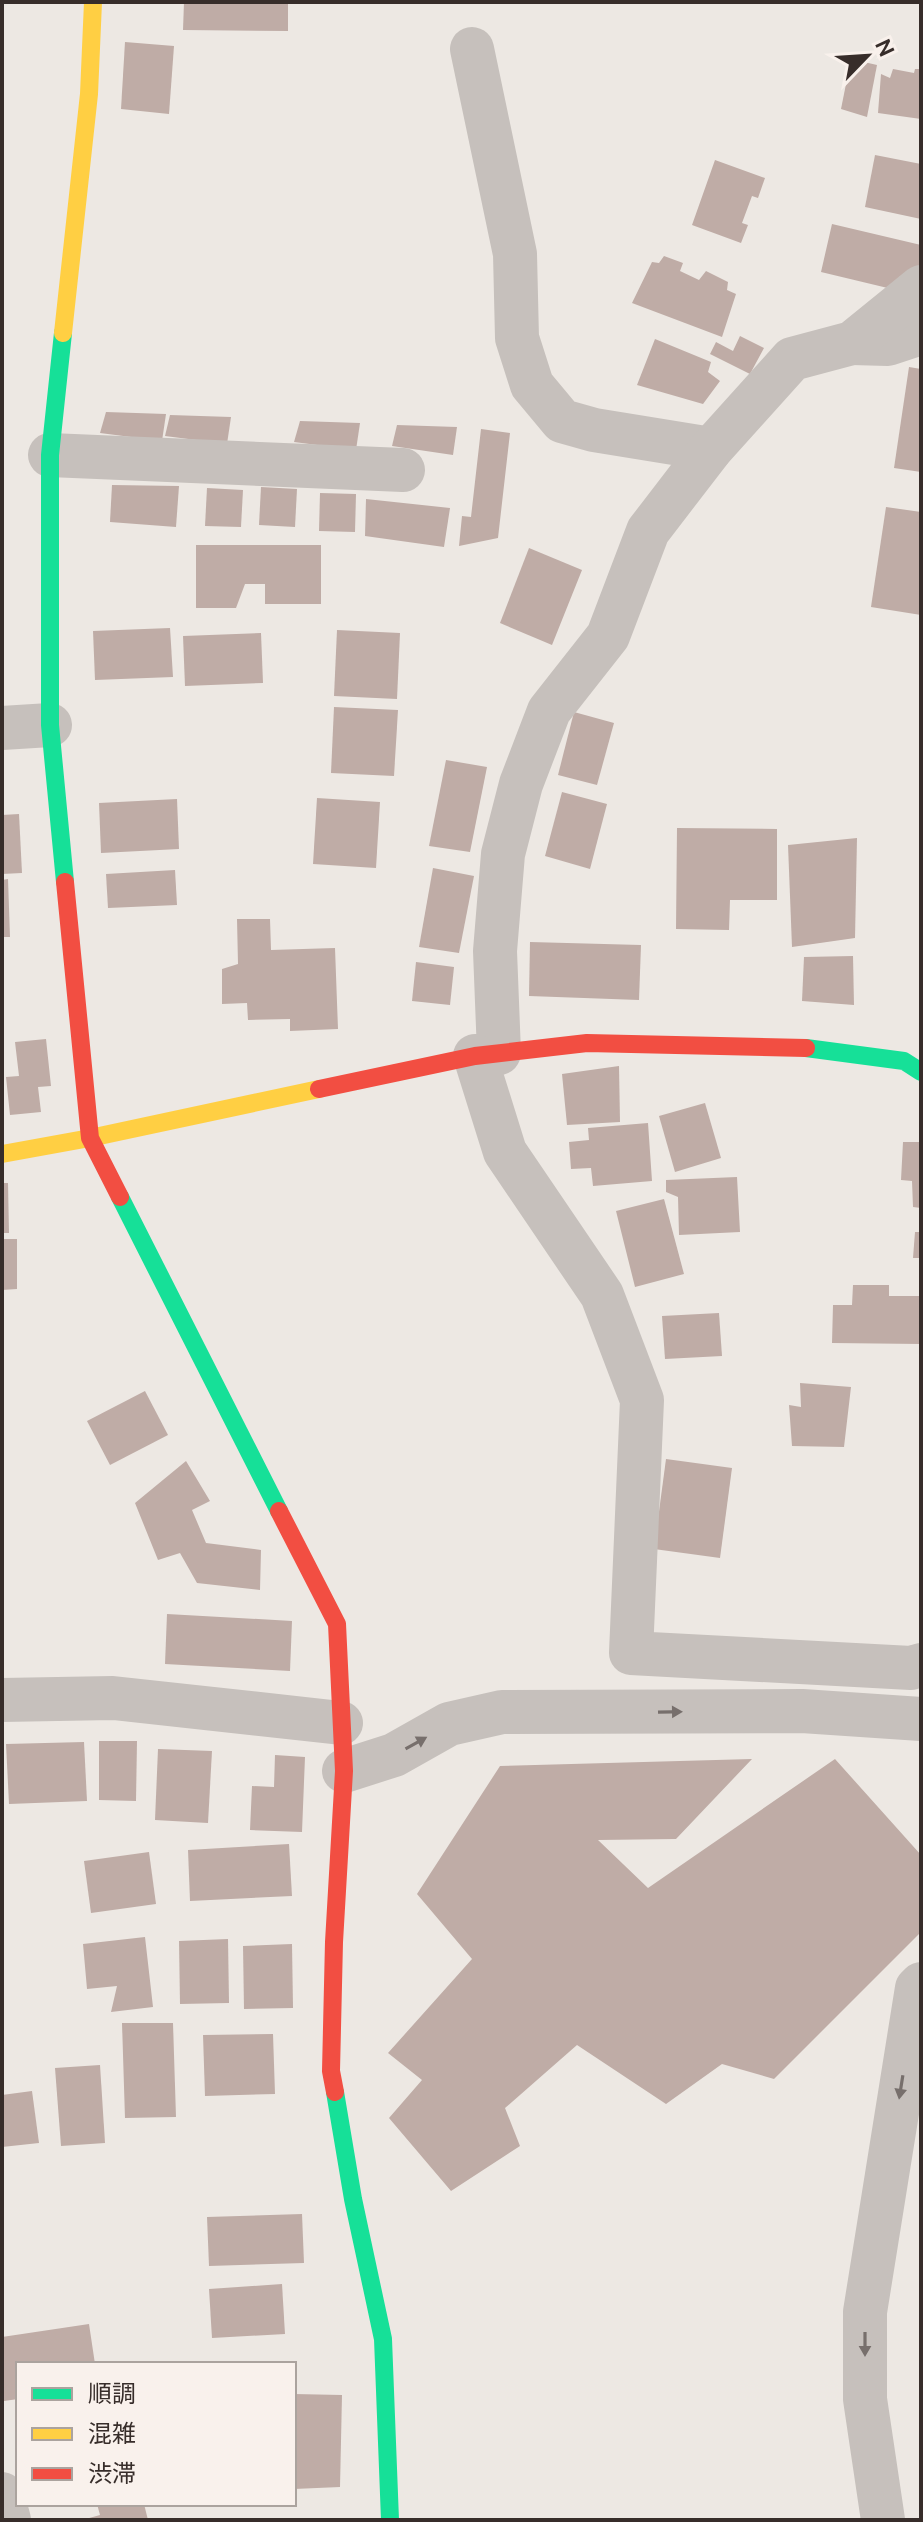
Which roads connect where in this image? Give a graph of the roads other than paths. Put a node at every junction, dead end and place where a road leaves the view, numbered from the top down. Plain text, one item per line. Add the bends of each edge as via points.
1 (93, 2) edge
2 (472, 49) dead end
3 (921, 287) edge
4 (921, 333) edge
5 (852, 343) junction
6 (711, 449) junction
7 (50, 455) junction
8 (403, 470) dead end
9 (50, 725) junction
10 (2, 728) edge
11 (487, 1054) junction
12 (921, 1072) edge
13 (90, 1138) junction
14 (2, 1154) edge
15 (921, 1665) edge
16 (2, 1700) edge
17 (921, 1719) edge
18 (341, 1723) junction
19 (344, 1771) junction
20 (921, 1984) edge
21 (2, 2494) edge
22 (9, 2520) edge
23 (390, 2520) edge
24 (883, 2520) edge

1 - 7 street via 89,94
2 - 6 street via 515,254 517,338 532,385 562,421
3 - 5 street
4 - 5 street via 888,344
5 - 6 street via 792,359
6 - 11 street via 648,531 608,636 549,711 521,784 503,854
7 - 8 street
7 - 9 street
9 - 10 street
9 - 13 street
11 - 12 street via 587,1043 818,1048 904,1061
11 - 13 street
11 - 15 street via 505,1152 602,1295 642,1400 631,1653
13 - 14 street
13 - 18 street via 337,1624
16 - 18 street via 113,1698
19 -> 17 street via 394,1755 449,1724 502,1712 802,1711
18 - 19 street
19 - 23 street via 331,2071 383,2339
20 -> 24 street via 865,2312 865,2399
21 - 22 street

